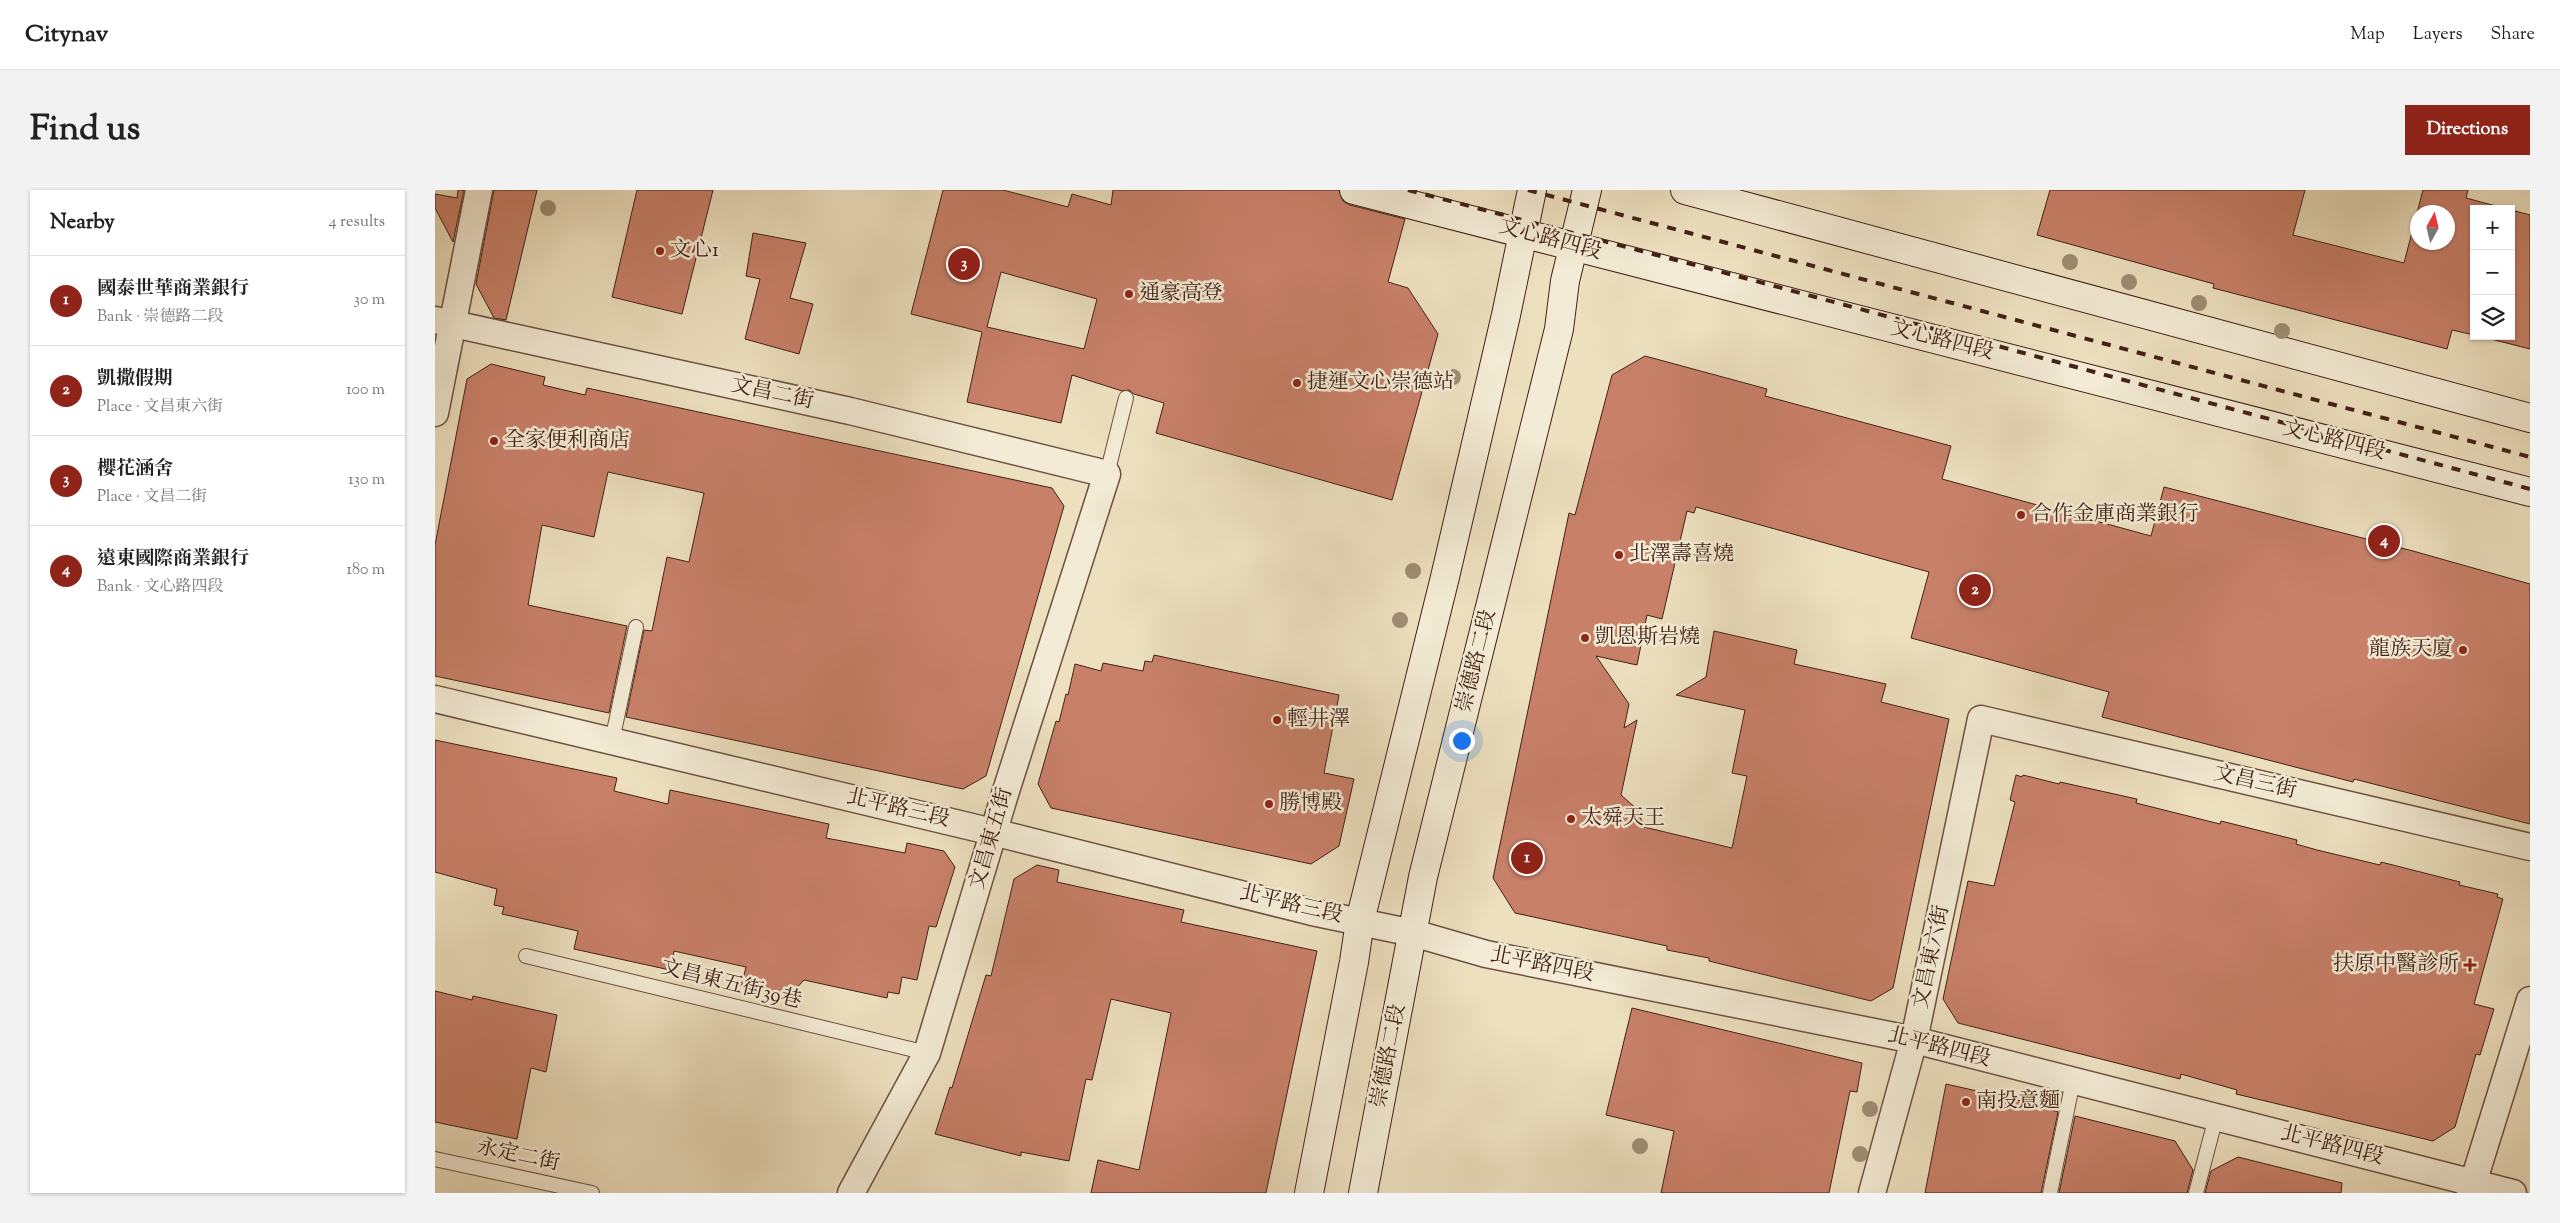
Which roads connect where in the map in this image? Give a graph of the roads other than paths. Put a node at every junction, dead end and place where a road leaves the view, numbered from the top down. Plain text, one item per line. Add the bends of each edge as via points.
1 (479, 190) edge
2 (1354, 190) edge
3 (1532, 190) edge
4 (1587, 190) edge
5 (1685, 190) edge
6 (1522, 233) junction
7 (1574, 248) junction
8 (444, 322) edge
9 (1126, 398) dead end
10 (435, 413) edge
11 (2530, 418) edge
12 (1107, 474) junction
13 (2530, 492) edge
14 (636, 627) dead end
15 (435, 699) edge
16 (1981, 719) joint
17 (612, 741) junction
18 (993, 832) junction
19 (2530, 847) edge
20 (1360, 921) junction
21 (1413, 933) junction
22 (526, 956) dead end
23 (2530, 1000) edge
24 (1914, 1040) junction
25 (927, 1054) junction
26 (2073, 1081) junction
27 (2216, 1117) junction
28 (435, 1159) edge
29 (2471, 1188) edge
30 (555, 1189) edge
31 (592, 1193) edge
32 (851, 1193) edge
33 (1309, 1193) edge
34 (1363, 1193) edge
35 (1872, 1193) edge
36 (2050, 1193) edge
37 (2196, 1193) edge
38 (2513, 1193) edge

1 - 8 street
2 - 6 main road, 文心路四段
3 - 6 main road
4 - 7 main road, 崇德路二段
5 - 11 main road
6 - 7 main road, 文心路四段
6 - 20 main road via 1447,568
7 - 13 main road, 文心路四段
7 - 21 main road, 崇德路二段 via 1565,281 1559,328 1423,877
8 - 10 street
8 - 12 street, 文昌二街 via 850,411
9 - 12 lane
12 - 18 street, 文昌東五街
14 - 17 lane
15 - 17 street, 北平路三段
16 - 19 street, 文昌三街
16 - 24 street, 文昌東六街
17 - 18 street, 北平路三段
18 - 20 street, 北平路三段 via 1312,912
18 - 25 street, 文昌東五街
20 - 21 street, 北平路四段
20 - 33 main road
21 - 24 street, 北平路四段 via 1486,954
21 - 34 main road, 崇德路二段
22 - 25 lane, 文昌東五街39巷
23 - 29 street
24 - 26 street, 北平路四段
24 - 35 street, 文昌東六街
25 - 32 street, 文昌東五街
26 - 27 street, 北平路四段
26 - 36 lane
27 - 29 street, 北平路四段 via 2430,1170
27 - 37 lane
28 - 30 lane, 永定二街
29 - 38 street, 北平路四段
30 - 31 lane, 永定二街

